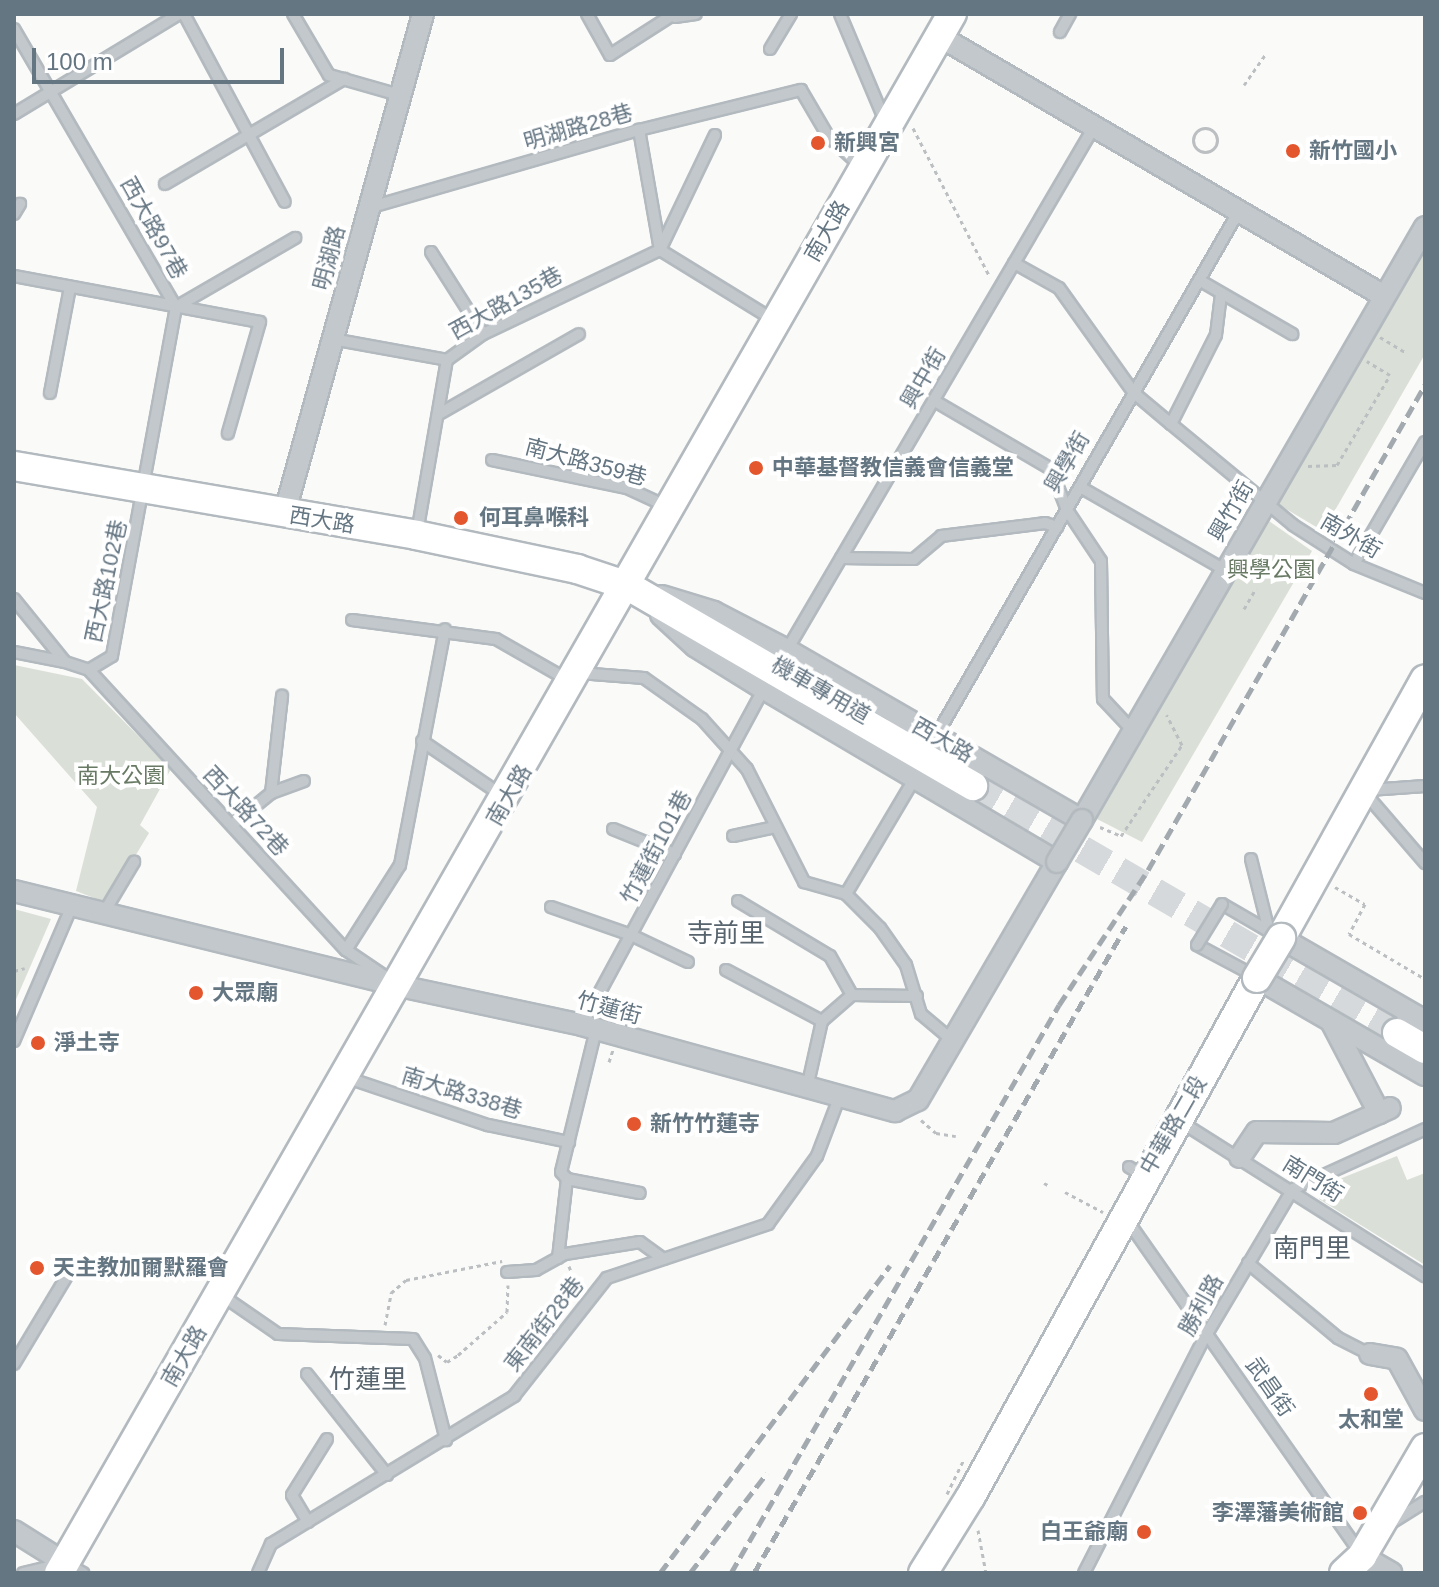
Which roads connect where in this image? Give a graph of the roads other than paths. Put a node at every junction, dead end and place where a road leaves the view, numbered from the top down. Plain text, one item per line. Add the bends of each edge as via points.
1 (182, 14) edge
2 (293, 14) edge
3 (423, 14) edge
4 (587, 14) edge
5 (696, 14) edge
6 (791, 14) edge
7 (840, 14) edge
8 (1070, 14) edge
9 (674, 15) edge
10 (946, 25) edge
11 (14, 29) edge
12 (1060, 32) dead end
13 (770, 49) dead end
14 (344, 79) junction
15 (50, 92) junction
16 (399, 95) junction
17 (14, 114) edge
18 (893, 116) junction
19 (1094, 127) junction
20 (639, 130) junction
21 (715, 135) dead end
22 (250, 137) junction
23 (864, 168) junction
24 (165, 184) dead end
25 (285, 202) dead end
26 (367, 209) junction
27 (1239, 211) junction
28 (1425, 227) edge
29 (295, 238) dead end
30 (660, 250) junction
31 (431, 252) dead end
32 (1014, 263) junction
33 (14, 276) edge
34 (1199, 280) junction
35 (70, 287) junction
36 (1221, 294) junction
37 (1384, 296) junction
38 (176, 307) junction
39 (775, 321) junction
40 (483, 334) junction
41 (579, 334) dead end
42 (1292, 334) dead end
43 (332, 339) junction
44 (447, 360) junction
45 (50, 393) dead end
46 (1134, 393) junction
47 (933, 400) junction
48 (439, 414) junction
49 (1171, 424) junction
50 (228, 433) dead end
51 (1425, 442) edge
52 (492, 460) dead end
53 (14, 466) edge
54 (1080, 487) junction
55 (146, 490) junction
56 (1263, 504) junction
57 (668, 507) junction
58 (1067, 510) junction
59 (284, 515) junction
60 (1057, 527) junction
61 (416, 535) junction
62 (841, 558) junction
63 (1354, 564) junction
64 (1225, 570) junction
65 (628, 586) junction
66 (1425, 593) edge
67 (14, 599) edge
68 (714, 612) junction
69 (352, 620) dead end
70 (445, 629) junction
71 (695, 646) junction
72 (787, 650) junction
73 (14, 652) edge
74 (65, 662) junction
75 (89, 670) junction
76 (579, 673) junction
77 (1425, 679) edge
78 (764, 689) junction
79 (282, 696) dead end
80 (1133, 731) junction
81 (936, 736) junction
82 (422, 741) junction
83 (730, 751) junction
84 (915, 778) junction
85 (304, 781) dead end
86 (974, 786) junction
87 (1425, 786) edge
88 (271, 793) junction
89 (507, 799) junction
90 (1082, 820) junction
91 (232, 825) junction
92 (775, 827) junction
93 (613, 829) dead end
94 (733, 836) dead end
95 (675, 854) junction
96 (1251, 859) dead end
97 (134, 862) dead end
98 (1057, 862) junction
99 (1425, 863) edge
100 (14, 891) edge
101 (846, 894) junction
102 (738, 901) dead end
103 (72, 906) junction
104 (551, 907) dead end
105 (103, 914) junction
106 (631, 935) junction
107 (1275, 935) junction
108 (346, 950) junction
109 (688, 962) dead end
110 (726, 970) dead end
111 (1257, 978) junction
112 (400, 986) junction
113 (852, 995) junction
114 (917, 996) junction
115 (1330, 1020) junction
116 (822, 1021) junction
117 (1425, 1021) edge
118 (589, 1027) junction
119 (1396, 1032) junction
120 (1425, 1033) edge
121 (952, 1040) junction
122 (14, 1041) edge
123 (1425, 1049) edge
124 (1425, 1064) edge
125 (1425, 1075) edge
126 (345, 1077) junction
127 (807, 1088) junction
128 (839, 1098) junction
129 (1176, 1119) junction
130 (1425, 1129) edge
131 (569, 1142) junction
132 (1240, 1157) junction
133 (567, 1179) junction
134 (1293, 1189) junction
135 (640, 1193) dead end
136 (1125, 1204) junction
137 (561, 1256) junction
138 (663, 1259) junction
139 (1248, 1263) junction
140 (509, 1272) road end
141 (68, 1274) dead end
142 (1425, 1276) edge
143 (220, 1294) junction
144 (1205, 1337) junction
145 (1370, 1354) joint
146 (14, 1364) edge
147 (307, 1374) dead end
148 (1425, 1410) edge
149 (327, 1439) dead end
150 (446, 1440) junction
151 (1425, 1448) edge
152 (387, 1475) junction
153 (1425, 1502) edge
154 (308, 1522) junction
155 (1379, 1530) junction
156 (14, 1531) edge
157 (1353, 1564) edge
158 (69, 1570) edge
159 (23, 1573) edge
160 (258, 1573) edge
161 (923, 1573) edge
162 (1084, 1573) edge
163 (1392, 1573) edge

1 - 15 lane
1 - 22 lane
2 - 14 lane via 329,75
3 - 16 street, 明湖路
4 - 9 lane via 610,55
5 - 9 lane
6 - 13 lane
7 - 18 lane
8 - 12 lane
10 - 18 street, 南大路
10 - 19 street
11 - 15 lane, 西大路97巷
14 - 16 lane
14 - 22 lane
15 - 17 lane
15 - 38 lane, 西大路97巷
16 - 26 street, 明湖路
18 - 23 street, 南大路
19 - 27 street
19 - 32 lane, 興中街
20 - 23 lane, 明湖路28巷 via 801,90 828,136
20 - 26 lane, 明湖路28巷
20 - 30 lane
21 - 30 lane
22 - 24 lane
22 - 25 lane
23 - 39 street, 南大路
26 - 43 street, 明湖路
27 - 34 lane, 興學街
27 - 37 street
28 - 37 street, 興竹街
29 - 38 lane
30 - 39 lane
30 - 40 lane, 西大路135巷
31 - 40 lane
32 - 46 lane, 南外街 via 1059,288
32 - 47 lane, 興中街
33 - 35 lane
34 - 36 lane
34 - 46 lane, 興學街
35 - 38 lane
35 - 45 lane
36 - 42 lane
36 - 49 lane via 1216,335
37 - 56 street, 興竹街
38 - 50 lane via 260,322
38 - 55 lane, 西大路97巷
39 - 57 street, 南大路
40 - 44 lane, 西大路135巷
41 - 48 lane
43 - 44 lane
43 - 59 street, 明湖路
44 - 48 lane, 西大路135巷
46 - 49 lane, 南外街
46 - 54 lane, 興學街
47 - 58 lane via 1051,469
47 - 62 lane, 興中街
48 - 61 lane, 西大路135巷
49 - 56 lane, 南外街
51 - 63 lane
52 - 57 lane, 南大路359巷 via 627,488
53 - 55 street, 西大路
54 - 58 lane, 興學街
54 - 64 lane
55 - 59 street, 西大路
55 - 75 lane, 西大路102巷 via 112,656
56 - 63 lane, 南外街
56 - 64 street, 興竹街
57 - 65 street, 南大路
58 - 60 lane, 興學街
58 - 80 lane via 1101,561 1103,699
59 - 61 street, 西大路
60 - 62 lane via 1045,523 941,536 914,559
60 - 81 lane, 興學街
61 - 65 street, 西大路 via 577,569
62 - 72 lane, 興中街
63 - 66 lane, 南外街
64 - 80 street, 興竹街
65 - 68 street, 西大路
65 - 71 street, 西大路
65 - 76 street, 南大路
65 - 86 street, 西大路
67 - 74 lane
68 - 72 street, 西大路
68 - 86 lane, 機車專用道 via 732,629
69 - 70 lane
70 - 76 lane via 496,639 566,679
70 - 82 lane
71 - 78 street, 西大路
71 - 86 lane, 機車專用道
72 - 81 street, 西大路
73 - 74 lane, 西大路72巷
74 - 75 lane, 西大路72巷
75 - 91 lane, 西大路72巷
76 - 83 lane via 644,678 702,719
76 - 89 street, 南大路
77 - 107 street, 中華路二段 via 1316,875
78 - 83 lane, 竹蓮街101巷
78 - 84 street, 西大路
79 - 88 lane
80 - 90 street, 興竹街
81 - 90 street, 西大路
82 - 89 lane
82 - 108 lane via 400,865
83 - 92 lane via 747,769
83 - 95 lane, 竹蓮街101巷
84 - 98 street, 西大路
84 - 101 lane
85 - 88 lane
87 - 99 lane via 1363,791
88 - 91 lane
89 - 112 street, 南大路
90 - 98 street, 興竹街, bridge
91 - 108 lane, 西大路72巷
92 - 94 lane
92 - 101 lane via 804,882
93 - 95 lane
95 - 106 lane, 竹蓮街101巷
96 - 107 lane
97 - 105 lane
98 - 121 street, 竹蓮街
100 - 103 street, 竹蓮街
101 - 114 lane via 906,965
102 - 113 lane via 830,956
103 - 105 street, 竹蓮街
103 - 122 lane
104 - 106 lane
105 - 112 street, 竹蓮街
106 - 109 lane
106 - 118 lane, 竹蓮街101巷
107 - 111 street, 中華路二段, bridge
107 - 111 lane, bridge via 1222,904 1197,945
107 - 117 street
108 - 112 lane, 西大路72巷
110 - 116 lane
111 - 115 street
111 - 129 street, 中華路二段
112 - 118 street, 竹蓮街
112 - 126 street, 南大路
113 - 114 lane
113 - 116 lane
114 - 121 lane via 921,1014
115 - 125 street
115 - 132 street via 1385,1111 1334,1133 1257,1132
116 - 127 lane
118 - 127 street, 竹蓮街
118 - 131 lane
119 - 120 lane
119 - 123 street
119 - 124 lane
121 - 128 street, 竹蓮街 via 918,1100 895,1111
126 - 131 lane, 南大路338巷 via 488,1125
126 - 143 street, 南大路
127 - 128 street, 竹蓮街
128 - 138 lane, 東南街28巷 via 817,1156 768,1224
129 - 132 lane, 南門街
129 - 136 street, 中華路二段 via 1137,1171
130 - 134 lane
131 - 133 lane via 561,1172
132 - 134 lane, 南門街
133 - 135 lane
133 - 137 lane
134 - 139 lane, 勝利路
134 - 142 lane, 南門街
136 - 144 lane, 武昌街
136 - 161 street, 中華路二段 via 971,1496
137 - 138 lane via 640,1242
137 - 140 lane via 536,1270
138 - 150 lane, 東南街28巷 via 607,1278 514,1396
139 - 144 lane, 勝利路
139 - 145 lane via 1338,1338
141 - 146 lane
143 - 150 lane via 278,1334 415,1342 425,1358
143 - 158 street, 南大路
144 - 157 lane, 武昌街
144 - 162 lane, 勝利路
145 - 148 street via 1397,1359
147 - 152 lane
149 - 154 lane via 292,1495
150 - 152 lane, 東南街28巷
151 - 155 street
152 - 154 lane, 東南街28巷
153 - 155 lane
154 - 160 lane, 東南街28巷 via 271,1544
155 - 157 street
156 - 158 street
157 - 163 street, 武昌街
158 - 159 lane

